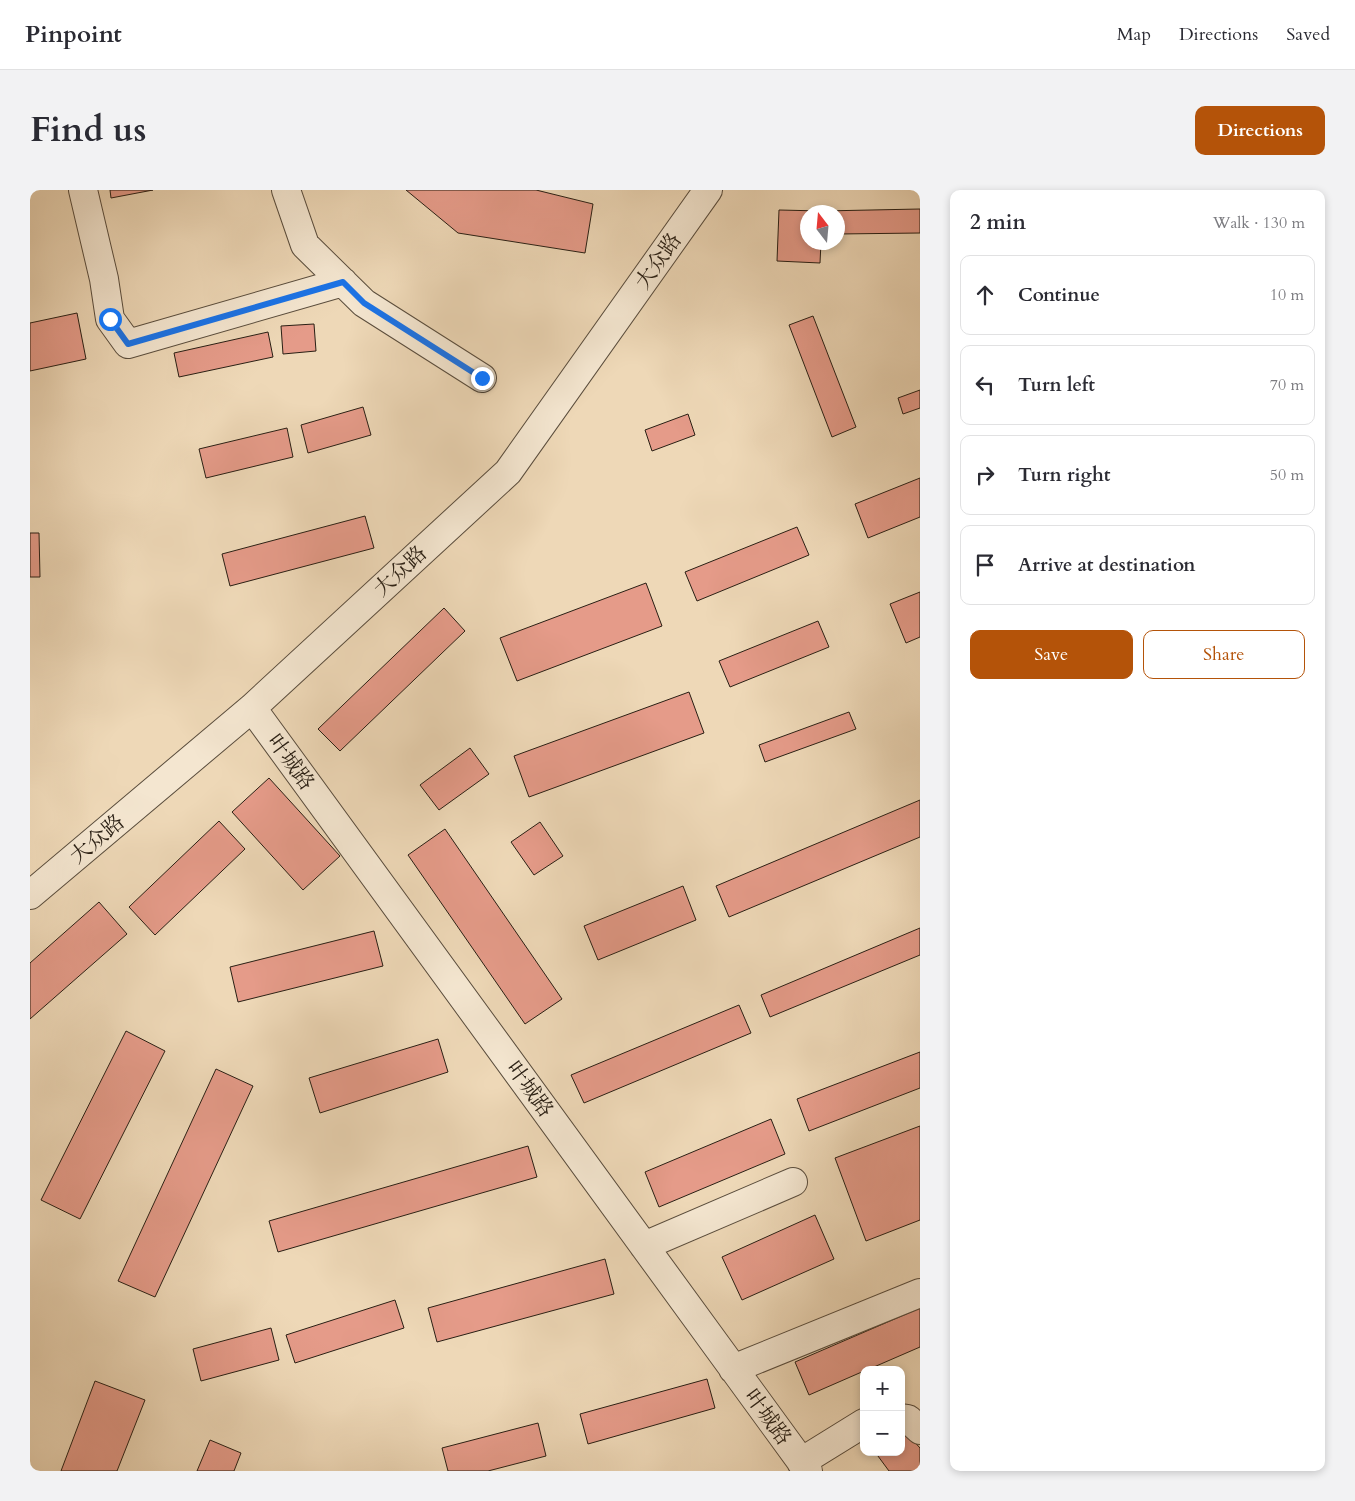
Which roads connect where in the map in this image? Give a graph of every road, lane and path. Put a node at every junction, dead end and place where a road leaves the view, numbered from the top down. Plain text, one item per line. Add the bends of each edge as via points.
1 (83, 190) edge
2 (286, 190) edge
3 (708, 190) edge
4 (343, 282) junction
5 (482, 378) dead end
6 (252, 708) junction
7 (30, 894) edge
8 (793, 1182) dead end
9 (644, 1246) junction
10 (920, 1293) edge
11 (733, 1369) junction
12 (905, 1419) edge
13 (860, 1426) edge
14 (920, 1430) edge
15 (804, 1467) edge

1 - 4 street via 110,319 128,344
2 - 4 street via 305,245
3 - 6 street, 大众路 via 508,472
4 - 5 street via 364,303
6 - 7 street, 大众路
6 - 9 street, 叶城路
8 - 9 street
9 - 11 street, 叶城路
10 - 11 street
11 - 15 street, 叶城路
12 - 14 street
13 - 15 street

